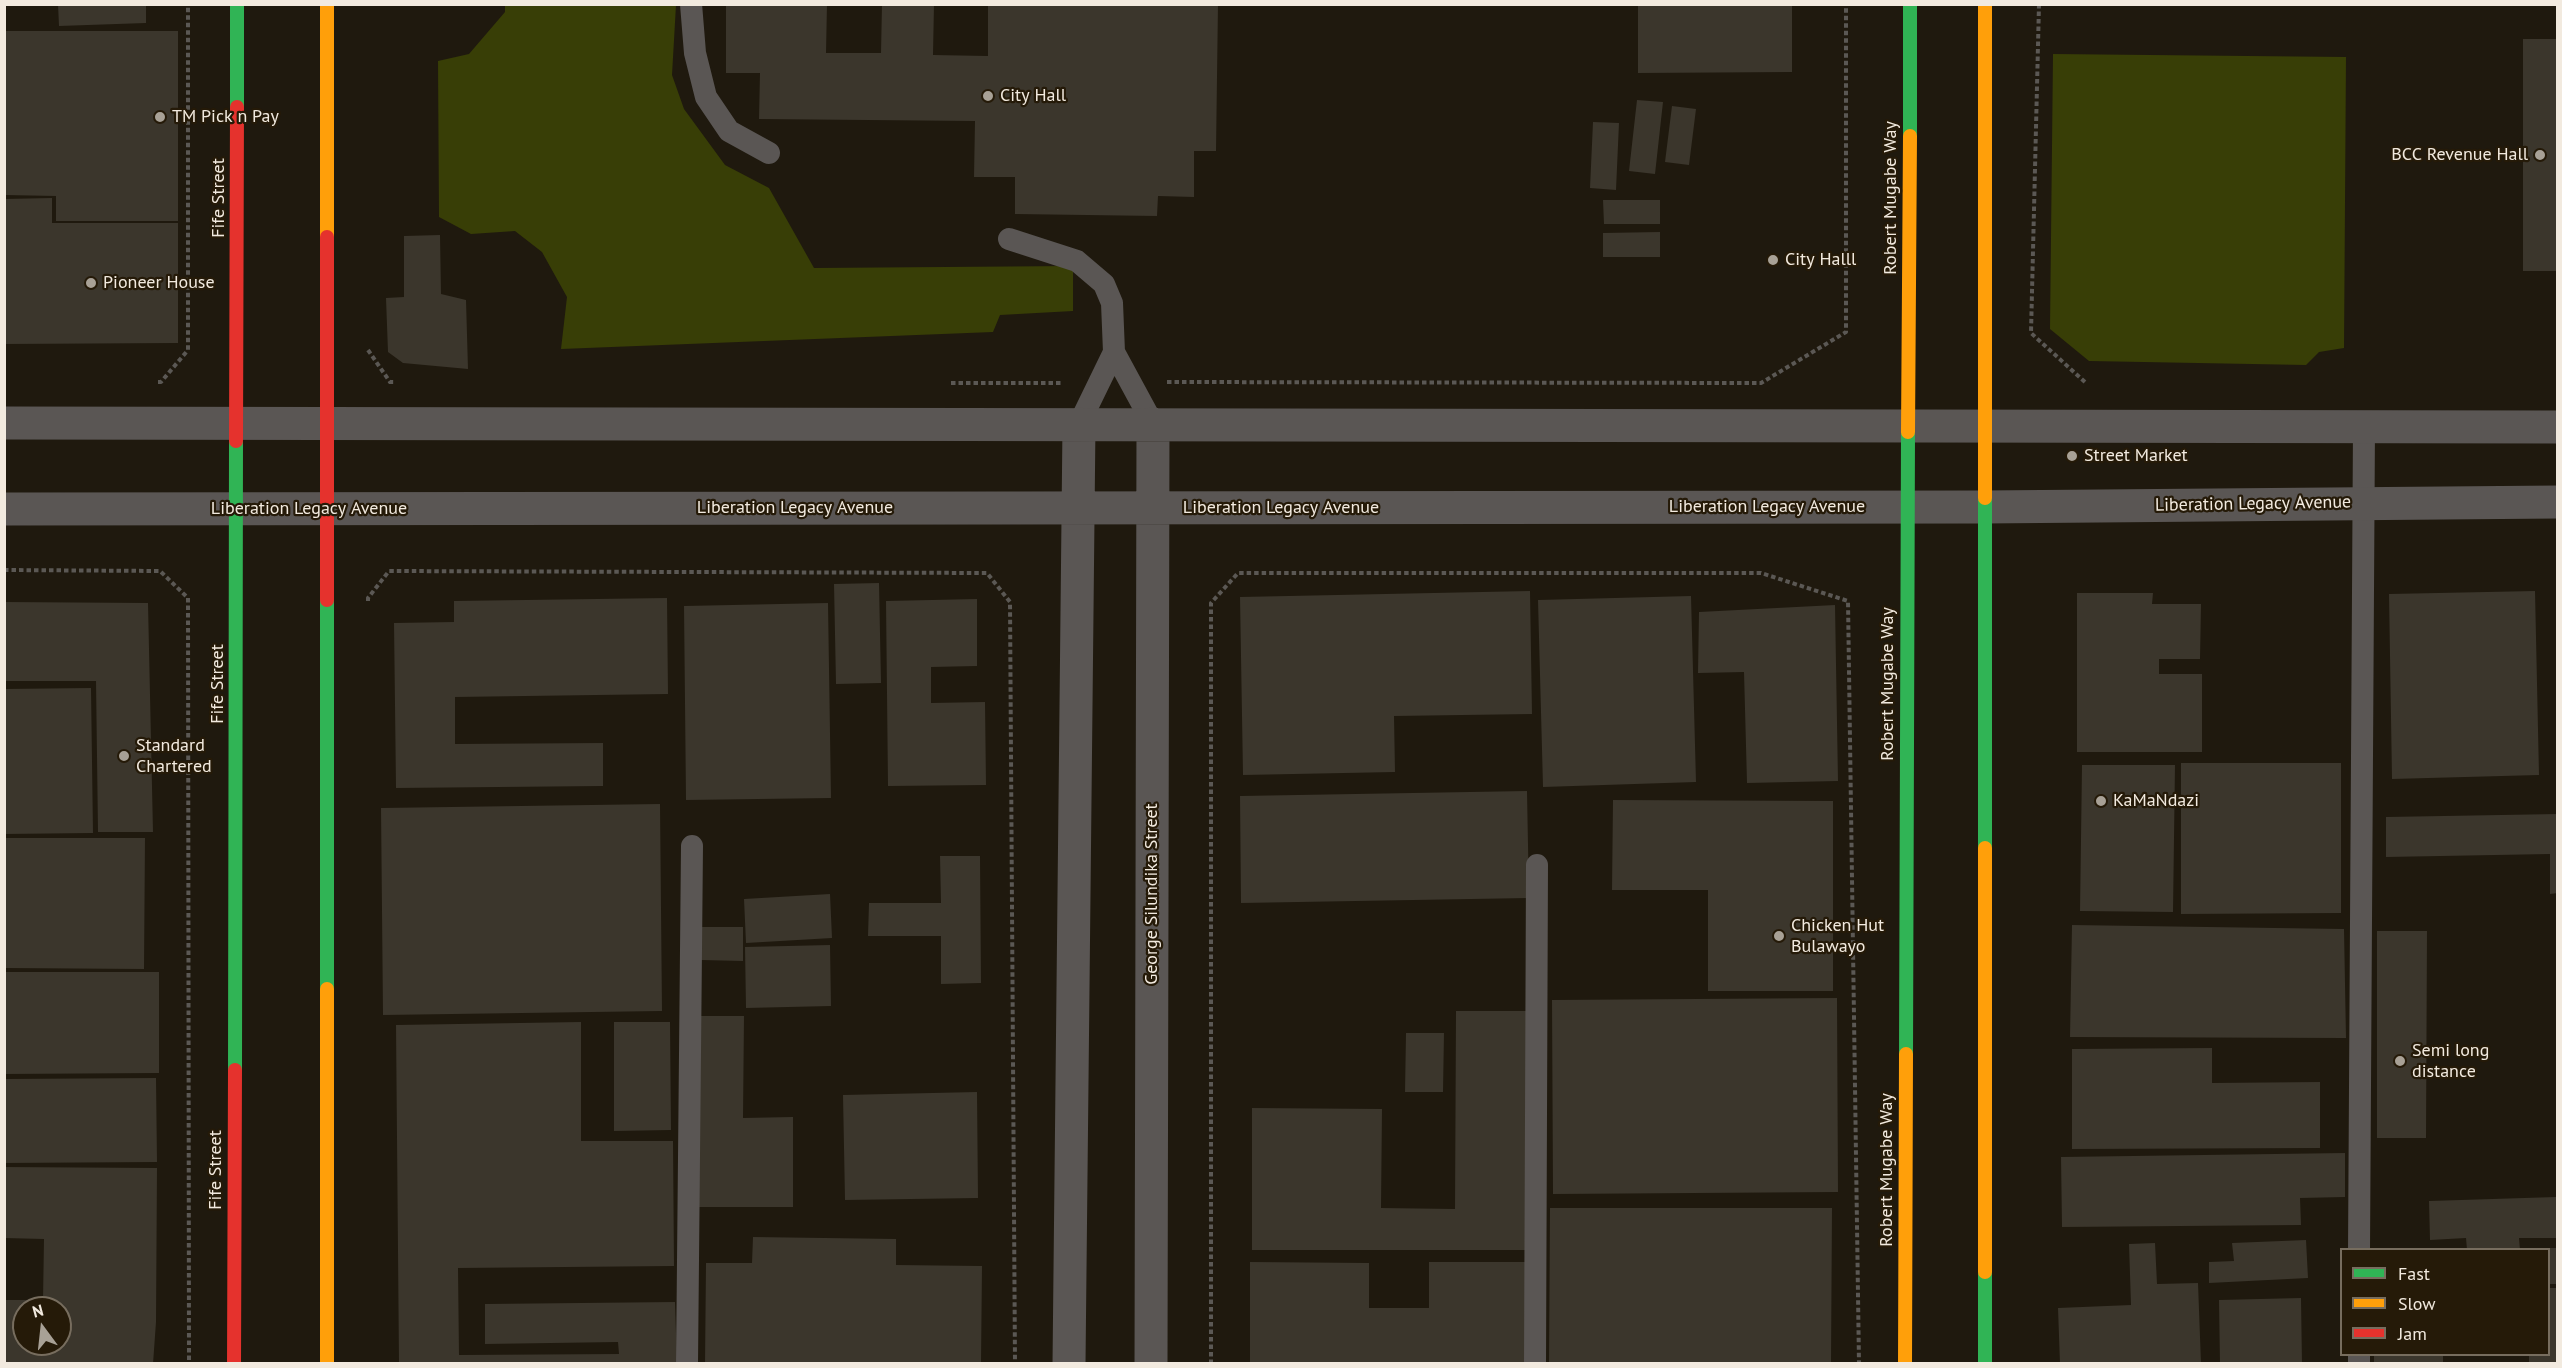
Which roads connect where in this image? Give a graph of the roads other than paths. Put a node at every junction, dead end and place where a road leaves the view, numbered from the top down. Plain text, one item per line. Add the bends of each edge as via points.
1 (237, 4) edge
2 (327, 4) edge
3 (691, 4) edge
4 (1910, 4) edge
5 (1985, 4) edge
6 (769, 153) dead end
7 (1009, 239) dead end
8 (1114, 352) junction
9 (4, 423) edge
10 (236, 423) junction
11 (327, 423) junction
12 (1079, 424) junction
13 (1153, 424) junction
14 (1907, 424) junction
15 (1984, 425) junction
16 (2364, 426) junction
17 (2558, 427) edge
18 (2558, 502) edge
19 (2362, 503) junction
20 (1078, 507) junction
21 (1907, 507) junction
22 (1984, 507) junction
23 (327, 508) junction
24 (1153, 508) junction
25 (4, 509) edge
26 (236, 509) junction
27 (692, 846) dead end
28 (1537, 865) dead end
29 (2359, 1248) edge
30 (234, 1364) edge
31 (327, 1364) edge
32 (687, 1364) edge
33 (1069, 1364) edge
34 (1151, 1364) edge
35 (1534, 1364) edge
36 (1905, 1364) edge
37 (1986, 1364) edge

1 - 10 main road, Fife Street
2 - 11 main road
3 - 6 lane via 695,53 706,97 729,131
4 - 14 main road, Robert Mugabe Way
5 - 15 main road
7 - 8 lane via 1077,261 1104,284 1112,303
8 - 12 lane
8 - 13 lane
9 - 10 street
10 - 11 street
10 - 26 main road, Fife Street
11 - 12 street
11 - 23 main road
12 - 13 street
12 - 20 street
13 - 14 street
13 - 24 street, George Silundika Street
14 - 15 street
14 - 21 main road, Robert Mugabe Way
15 - 16 street
15 - 22 main road
16 - 17 street
16 - 19 lane
18 - 19 street, Liberation Legacy Avenue
19 - 22 street, Liberation Legacy Avenue
19 - 29 lane
20 - 23 street, Liberation Legacy Avenue
20 - 24 street, Liberation Legacy Avenue
20 - 33 street
21 - 22 street, Liberation Legacy Avenue
21 - 24 street, Liberation Legacy Avenue
21 - 36 main road, Robert Mugabe Way
22 - 37 main road
23 - 26 street, Liberation Legacy Avenue
23 - 31 main road
24 - 34 street, George Silundika Street
25 - 26 street, Liberation Legacy Avenue
26 - 30 main road, Fife Street
27 - 32 lane
28 - 35 lane

